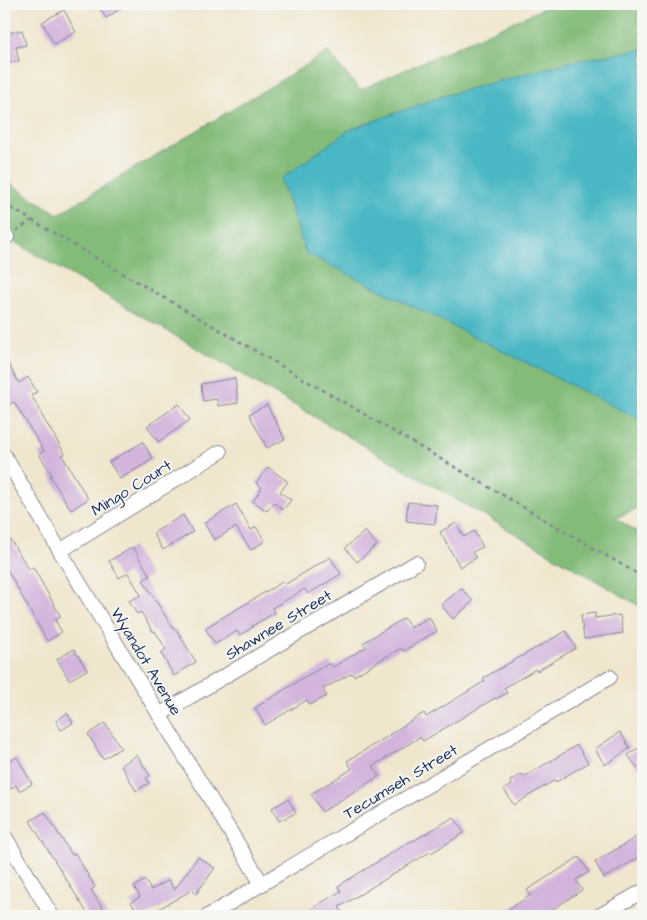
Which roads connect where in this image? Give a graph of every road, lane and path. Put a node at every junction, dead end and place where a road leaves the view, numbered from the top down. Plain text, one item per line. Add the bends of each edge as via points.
1 (4, 204) edge
2 (32, 220) junction
3 (5, 238) edge
4 (220, 452) dead end
5 (4, 455) edge
6 (60, 551) junction
7 (416, 563) dead end
8 (643, 577) edge
9 (610, 677) dead end
10 (159, 715) junction
11 (4, 835) edge
12 (262, 884) junction
13 (643, 891) edge
14 (52, 916) edge
15 (208, 916) edge
16 (599, 916) edge

1 - 2 path
2 - 3 path
2 - 8 path
4 - 6 street, Mingo Court
5 - 6 street, Wyandot Avenue
6 - 10 street, Wyandot Avenue
7 - 10 street, Shawnee Street
9 - 12 street, Tecumseh Street
10 - 12 street, Wyandot Avenue
11 - 14 street
12 - 15 street, Tecumseh Street
13 - 16 street

